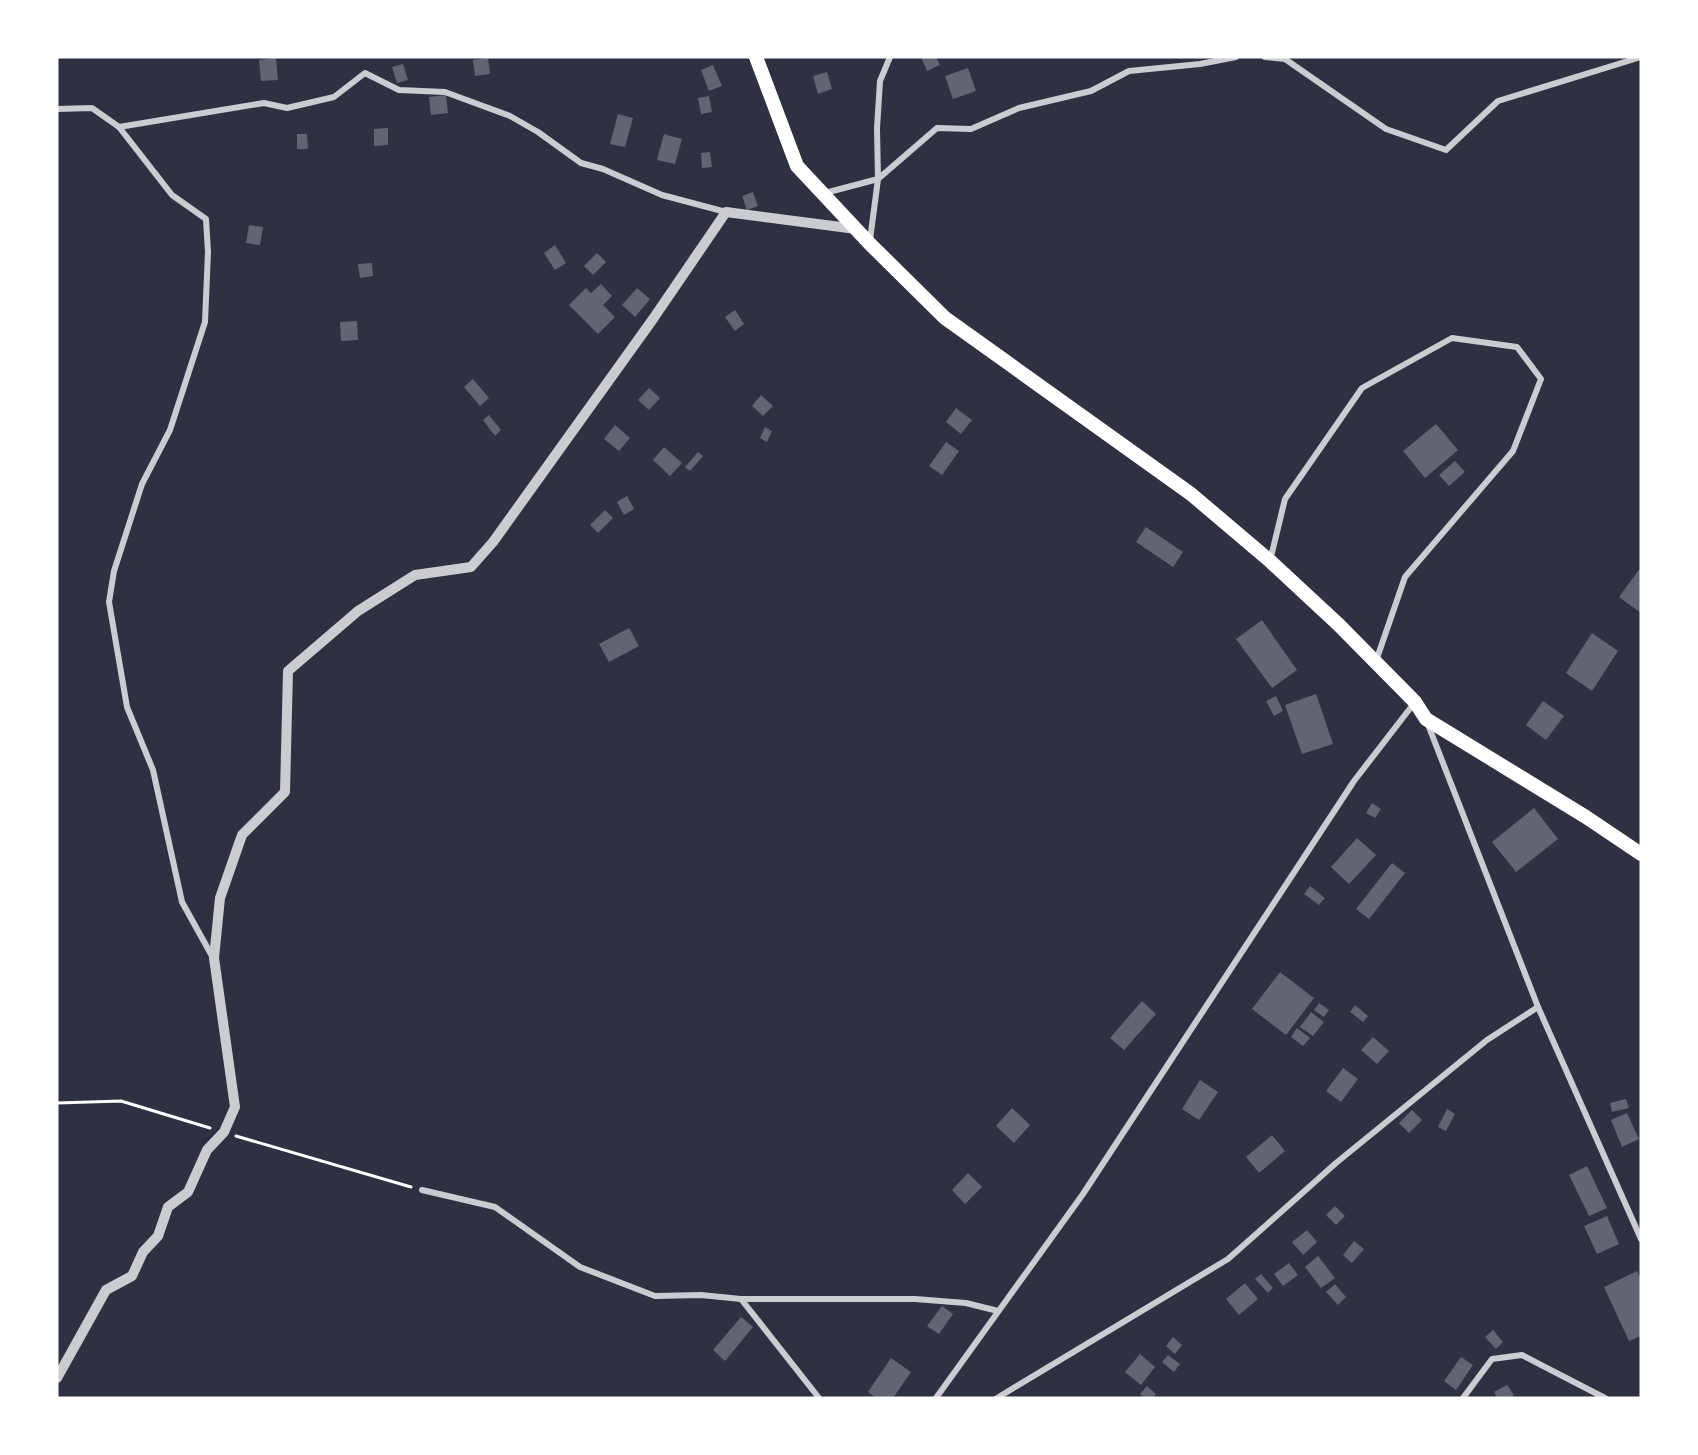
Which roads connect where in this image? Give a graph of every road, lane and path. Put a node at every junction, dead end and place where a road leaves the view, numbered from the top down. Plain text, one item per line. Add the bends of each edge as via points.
1 (756, 57) edge
2 (890, 57) edge
3 (1236, 57) edge
4 (1265, 57) edge
5 (1641, 57) edge
6 (57, 109) edge
7 (119, 127) junction
8 (878, 179) junction
9 (822, 194) junction
10 (726, 212) junction
11 (856, 230) junction
12 (870, 244) junction
13 (1270, 561) junction
14 (1376, 662) junction
15 (1415, 702) junction
16 (1426, 719) junction
17 (1641, 854) edge
18 (214, 958) junction
19 (1538, 1007) junction
20 (57, 1103) edge
21 (224, 1132) junction
22 (422, 1190) joint
23 (1641, 1239) edge
24 (741, 1299) junction
25 (998, 1311) junction
26 (57, 1378) edge
27 (819, 1398) edge
28 (936, 1398) edge
29 (997, 1398) edge
30 (1463, 1398) edge
31 (1605, 1398) edge

1 - 9 main road via 797,166
2 - 8 street via 880,81
3 - 8 street via 1129,71 1091,92 1020,108 971,129 937,128
4 - 5 street via 1285,59 1386,129 1446,150 1498,101
6 - 7 street via 92,108
7 - 10 street via 264,104 287,108 334,97 365,73 399,90 445,92 510,116 580,163 662,195
7 - 18 street via 172,195 206,219 205,322 173,422 142,484 114,571 109,602 127,707 153,770 182,902
8 - 9 street
8 - 12 street
9 - 11 main road
10 - 11 street
10 - 18 street via 618,368 471,567 415,575 358,611 288,671 285,792 242,835 219,898
11 - 12 main road
12 - 13 main road via 945,318 1191,494
13 - 14 main road
13 - 14 street via 1285,499 1362,388 1452,338 1517,347 1541,379 1513,451 1405,577
14 - 15 main road
15 - 16 main road
15 - 25 street via 1354,782 1089,1184
16 - 17 main road
16 - 19 street
18 - 21 street via 235,1107
19 - 23 street
19 - 29 street via 1488,1040 1336,1163 1228,1260
20 - 21 path via 121,1101
21 - 22 path
21 - 26 street via 207,1150 188,1192 168,1207 158,1236 143,1252 132,1276 106,1290
22 - 24 street via 495,1207 580,1267 655,1296
24 - 25 street via 915,1299 966,1303
24 - 27 street
25 - 28 street
30 - 31 street via 1492,1359 1522,1355

